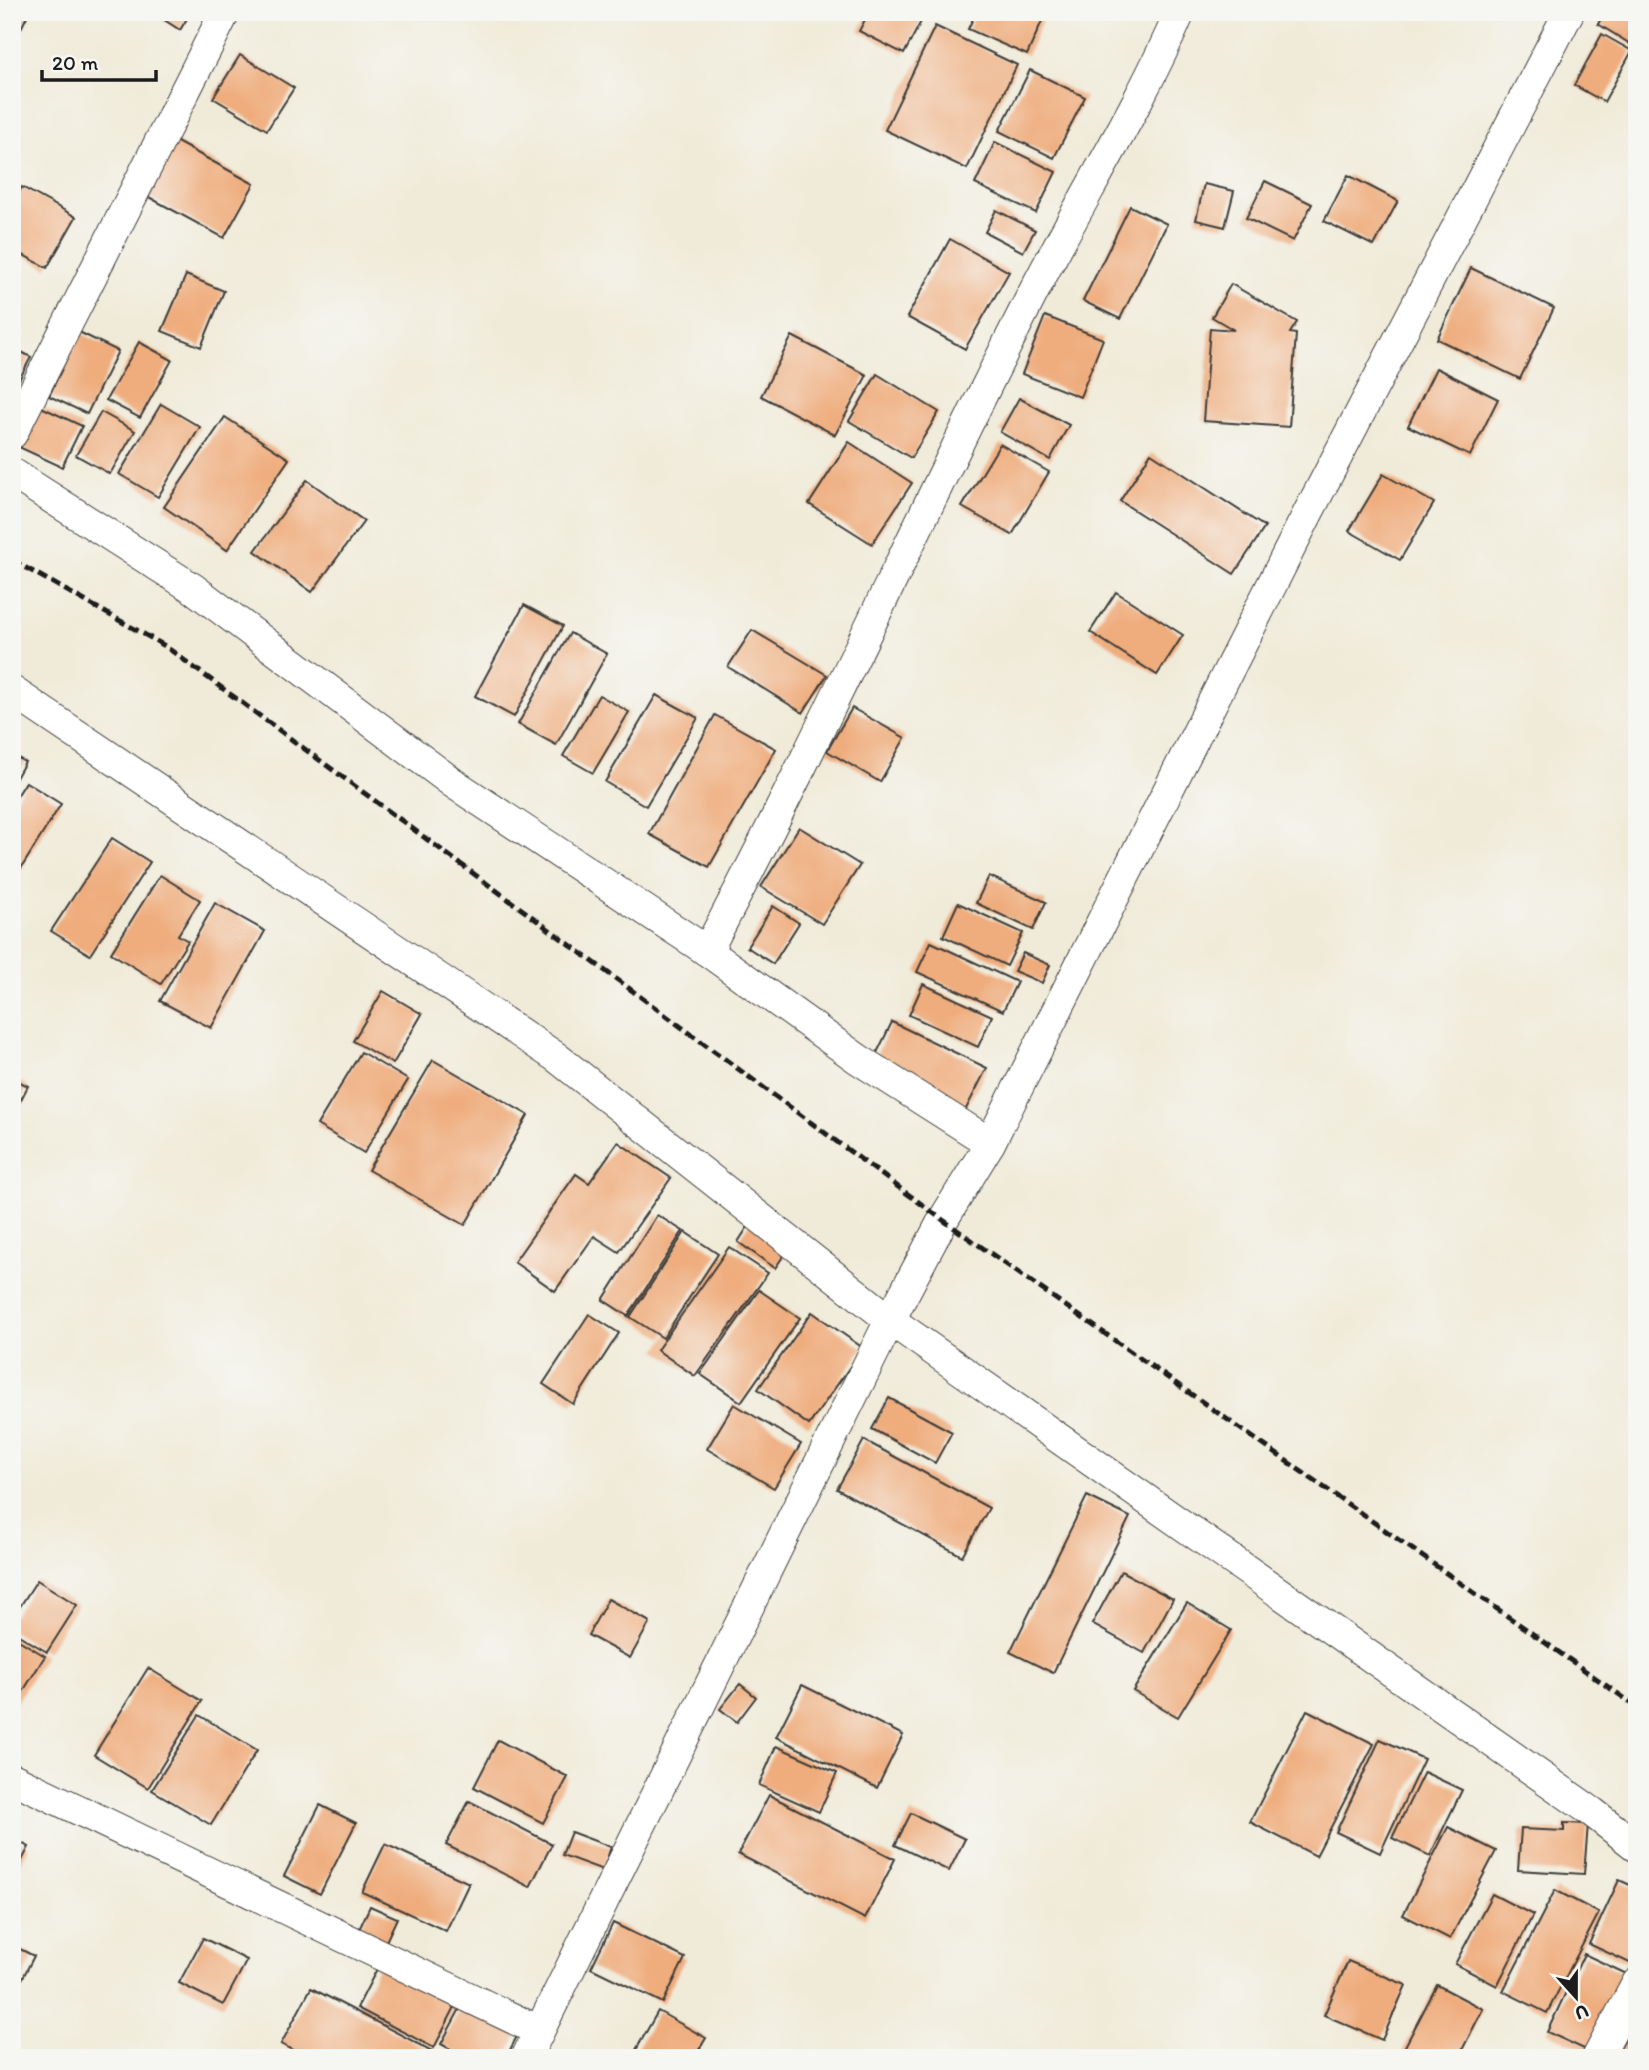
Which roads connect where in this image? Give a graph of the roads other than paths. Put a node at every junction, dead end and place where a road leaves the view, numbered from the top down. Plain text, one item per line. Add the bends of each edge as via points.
1 (225, 12) edge
2 (1180, 12) edge
3 (1569, 12) edge
4 (12, 434) edge
5 (12, 473) edge
6 (12, 691) edge
7 (707, 951) junction
8 (990, 1143) junction
9 (890, 1320) junction
10 (12, 1779) edge
11 (1637, 1847) edge
12 (1637, 1983) edge
13 (539, 2031) junction
14 (526, 2058) edge
15 (1597, 2058) edge

1 - 4 street
2 - 7 street via 1151,79 1034,291 785,805
3 - 8 street via 1308,511
5 - 7 street via 194,589 453,783
6 - 9 street via 556,1057
7 - 8 street via 858,1059
8 - 9 street
9 - 11 street
9 - 13 street
10 - 13 street
12 - 15 street
13 - 14 street

